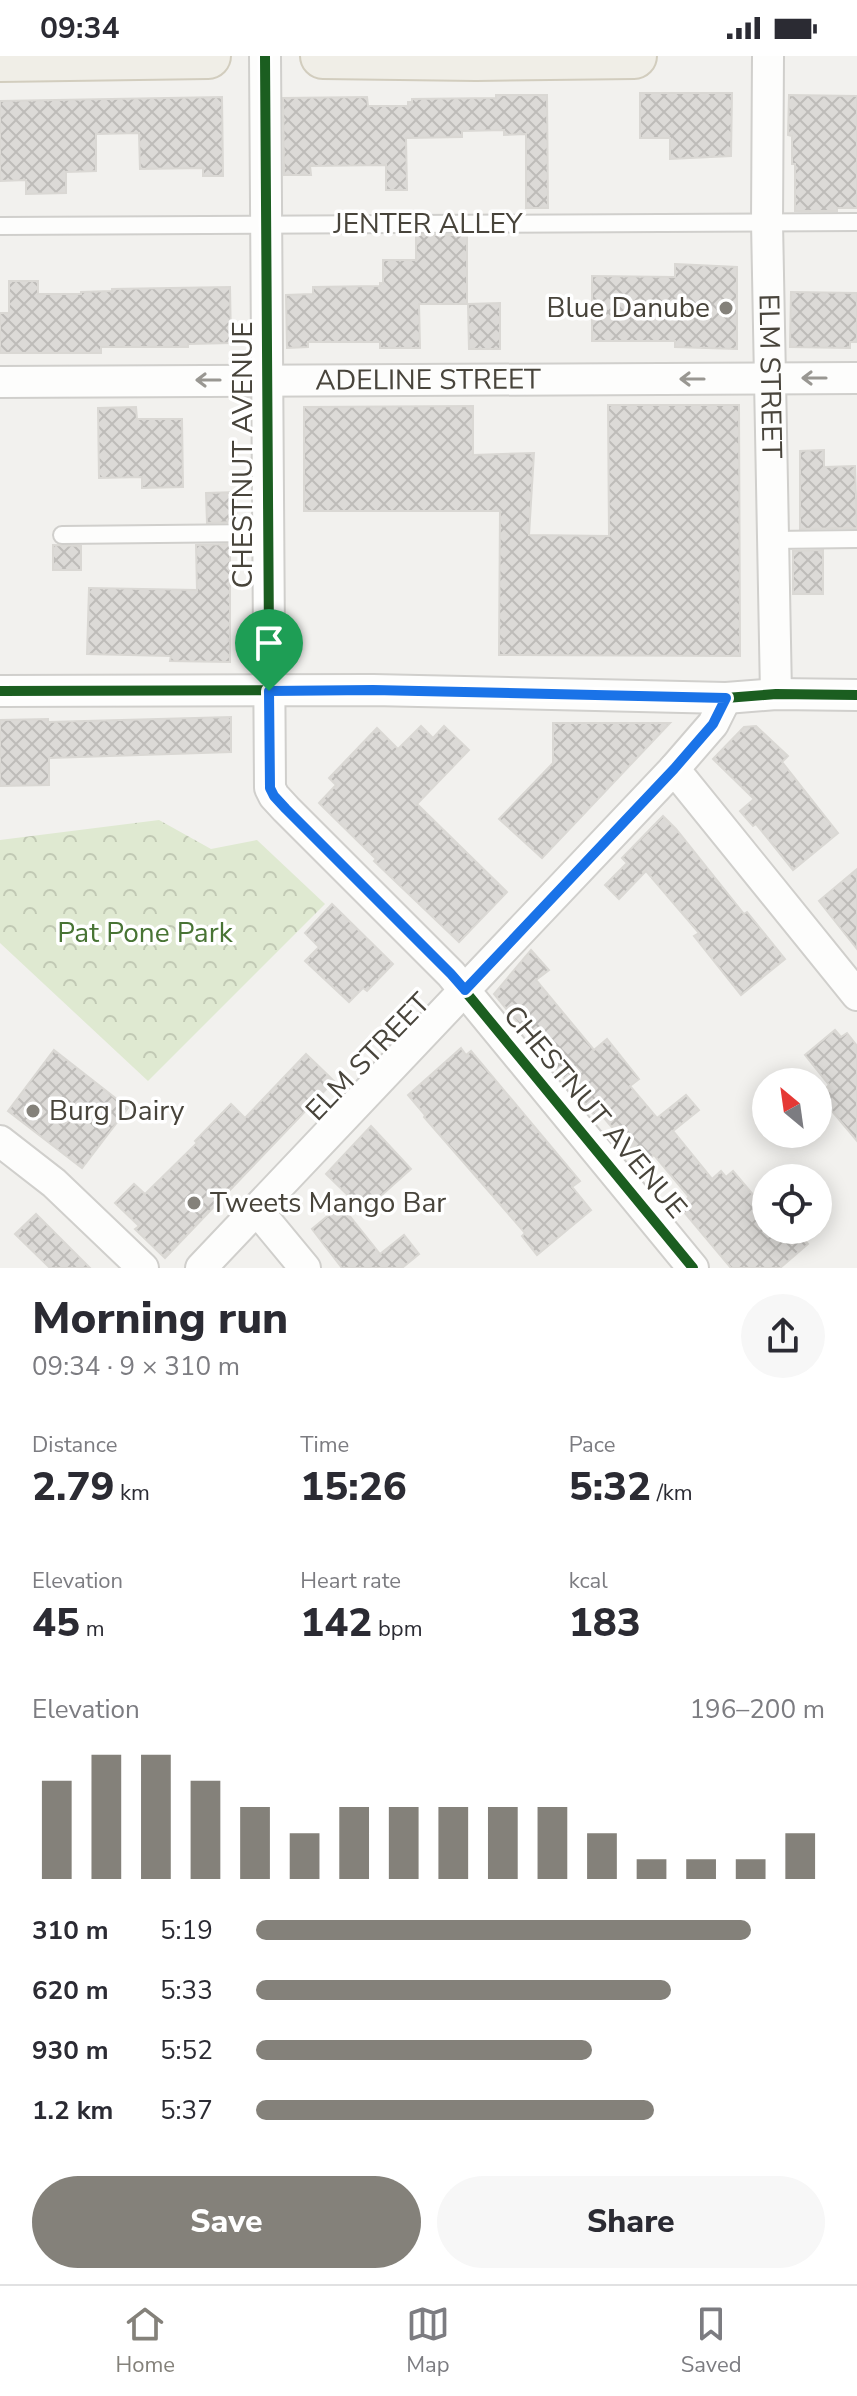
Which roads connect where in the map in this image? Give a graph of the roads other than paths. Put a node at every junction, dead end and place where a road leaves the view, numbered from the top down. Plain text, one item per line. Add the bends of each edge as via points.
1 (208, 56) edge
2 (265, 56) edge
3 (323, 56) edge
4 (406, 56) edge
5 (634, 56) edge
6 (768, 56) edge
7 (0, 59) edge
8 (767, 222) junction
9 (857, 222) edge
10 (0, 226) edge
11 (265, 226) junction
12 (770, 378) junction
13 (857, 378) edge
14 (266, 379) junction
15 (0, 382) edge
16 (267, 533) junction
17 (62, 535) dead end
18 (857, 539) edge
19 (772, 540) junction
20 (0, 691) edge
21 (269, 691) junction
22 (776, 694) junction
23 (857, 695) edge
24 (726, 698) junction
25 (674, 769) junction
26 (465, 990) junction
27 (857, 995) edge
28 (0, 1141) edge
29 (257, 1210) junction
30 (143, 1268) edge
31 (201, 1268) edge
32 (305, 1268) edge
33 (693, 1268) edge

1 - 7 main road
2 - 11 street, CHESTNUT AVENUE
3 - 4 main road
4 - 5 main road
6 - 8 street, ELM STREET
8 - 9 lane, JENTER ALLEY
8 - 11 lane, JENTER ALLEY
8 - 12 street, ELM STREET
10 - 11 lane, JENTER ALLEY
11 - 14 street, CHESTNUT AVENUE
13 -> 12 street, ADELINE STREET
12 -> 14 street, ADELINE STREET
12 - 19 street, ELM STREET
14 -> 15 street, ADELINE STREET
14 - 16 street, CHESTNUT AVENUE
16 - 17 lane
16 - 21 street, CHESTNUT AVENUE
18 - 19 lane
19 - 22 street, ELM STREET
20 - 21 street
21 - 24 street
21 - 26 street, CHESTNUT AVENUE via 274,796
22 - 23 street
22 - 24 street
24 - 25 street, ELM STREET via 713,724
25 - 26 street, ELM STREET
25 - 27 street
26 - 29 street, ELM STREET
26 - 33 street, CHESTNUT AVENUE
28 - 30 street via 54,1183
29 - 31 street, ELM STREET
29 - 32 street

